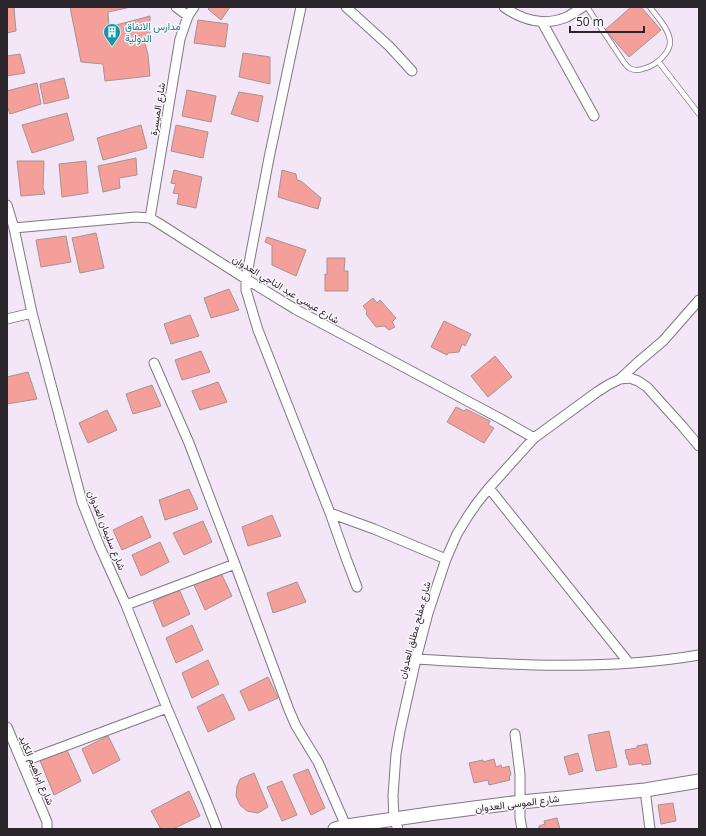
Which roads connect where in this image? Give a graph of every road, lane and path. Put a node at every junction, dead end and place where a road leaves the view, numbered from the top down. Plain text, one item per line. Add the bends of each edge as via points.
1 (176, 7) edge
2 (194, 7) edge
3 (301, 7) edge
4 (346, 7) edge
5 (504, 7) edge
6 (583, 7) edge
7 (587, 7) edge
8 (650, 7) edge
9 (188, 16) junction
10 (542, 22) junction
11 (658, 61) junction
12 (412, 71) dead end
13 (699, 114) edge
14 (594, 116) dead end
15 (7, 204) edge
16 (150, 218) junction
17 (14, 228) junction
18 (246, 279) junction
19 (699, 300) edge
20 (32, 313) junction
21 (7, 319) edge
22 (154, 363) dead end
23 (620, 379) junction
24 (534, 438) junction
25 (699, 446) edge
26 (489, 488) junction
27 (330, 513) junction
28 (446, 560) junction
29 (235, 564) junction
30 (357, 587) dead end
31 (126, 605) junction
32 (699, 655) edge
33 (416, 659) junction
34 (629, 663) junction
35 (167, 708) junction
36 (7, 727) edge
37 (515, 734) dead end
38 (22, 762) junction
39 (699, 781) edge
40 (646, 790) junction
41 (521, 802) junction
42 (396, 824) edge
43 (47, 825) edge
44 (340, 828) edge
45 (54, 829) edge
46 (217, 829) edge
47 (522, 829) edge
48 (650, 829) edge

1 - 9 street
2 - 9 street, شارع الميسرة
3 - 18 street
4 - 12 street
5 - 10 street via 511,12
6 - 10 street via 568,16
7 - 11 lane via 629,68 645,69
8 - 11 lane via 664,26 670,40 669,50
9 - 16 street, شارع الميسرة via 175,64
10 - 14 street
11 - 13 lane
15 - 17 street, شارع سليمان العدوان
16 - 17 street via 136,217
16 - 18 street, شارع عيسى عبد الناجي العدوان
17 - 20 street, شارع سليمان العدوان
18 - 24 street, شارع عيسى عبد الناجي العدوان via 295,309
18 - 27 street via 246,290 258,330
19 - 23 street, شارع مفلح مطلق العدوان via 663,341
20 - 21 street
20 - 31 street, شارع سليمان العدوان via 82,502
22 - 29 street via 189,443
23 - 24 street, شارع مفلح مطلق العدوان via 597,392
23 - 25 street via 630,378 647,387
24 - 26 street, شارع مفلح مطلق العدوان
26 - 28 street, شارع مفلح مطلق العدوان via 457,534
26 - 34 street
27 - 28 street
27 - 30 street
28 - 33 street, شارع مفلح مطلق العدوان
29 - 31 street
29 - 44 street via 283,695 303,740 318,762
31 - 35 street, شارع سليمان العدوان
32 - 34 street
33 - 34 street via 561,665
33 - 42 street, شارع مفلح مطلق العدوان via 396,754
35 - 38 street
35 - 46 street, شارع سليمان العدوان
36 - 38 street, شارع إبراهيم الكايد
37 - 41 street
38 - 43 street, شارع إبراهيم الكايد
39 - 40 street, شارع الموسى العدوان
40 - 41 street, شارع الموسى العدوان
40 - 48 street
41 - 42 street, شارع الموسى العدوان
41 - 47 street
42 - 44 street, شارع الموسى العدوان
43 - 45 street, شارع إبراهيم الكايد

